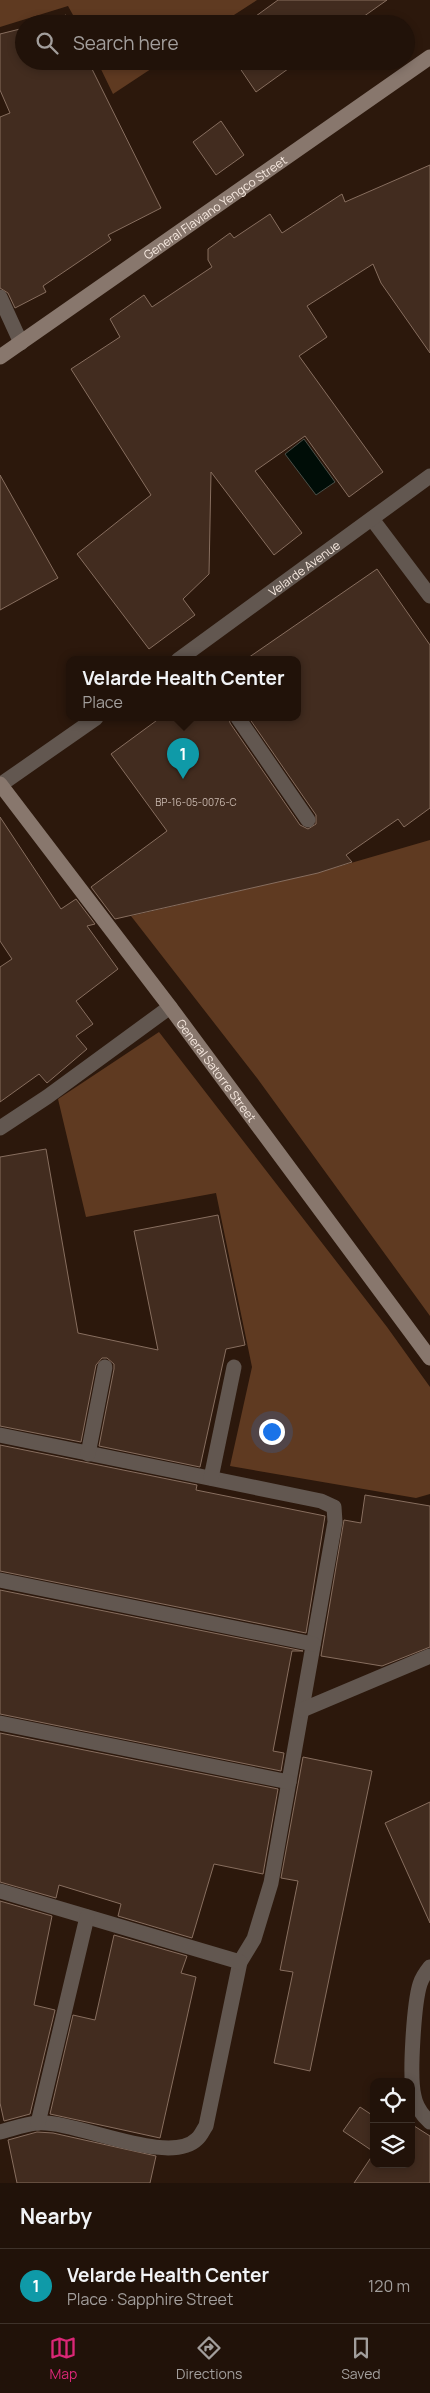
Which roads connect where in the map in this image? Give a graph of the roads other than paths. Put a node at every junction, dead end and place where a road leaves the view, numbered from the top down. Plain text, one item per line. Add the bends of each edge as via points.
1 (430, 57) edge
2 (415, 67) edge
3 (411, 70) edge
4 (0, 297) edge
5 (21, 343) junction
6 (0, 357) edge
7 (430, 476) edge
8 (372, 518) junction
9 (430, 596) edge
10 (195, 655) edge
11 (92, 721) edge
12 (240, 721) edge
13 (0, 785) edge
14 (308, 820) dead end
15 (170, 1006) junction
16 (0, 1128) edge
17 (430, 1358) edge
18 (105, 1367) dead end
19 (234, 1367) dead end
20 (0, 1434) edge
21 (88, 1454) junction
22 (211, 1478) junction
23 (0, 1580) edge
24 (314, 1644) junction
25 (430, 1656) edge
26 (302, 1710) junction
27 (0, 1723) edge
28 (289, 1782) junction
29 (0, 1891) edge
30 (87, 1917) junction
31 (240, 1962) junction
32 (430, 1967) edge
33 (430, 2122) edge
34 (38, 2123) junction
35 (0, 2132) edge

1 - 2 street, General Flaviano Yengco Street
3 - 5 street, General Flaviano Yengco Street
4 - 5 street
5 - 6 street, General Flaviano Yengco Street
7 - 8 street, Velarde Avenue
8 - 9 street
8 - 10 street, Velarde Avenue
11 - 13 street
12 - 14 street
13 - 15 street, General Satorre Street
15 - 16 street
15 - 17 street, General Satorre Street
18 - 21 street
19 - 22 street
20 - 21 street
21 - 22 street
22 - 24 street via 321,1501 334,1507 335,1522
23 - 24 street
24 - 26 street
25 - 26 street
26 - 28 street
27 - 28 street
28 - 31 street via 271,1883 254,1939
29 - 30 street
30 - 31 street
30 - 34 street
31 - 34 street via 206,2126 198,2139 172,2149
32 - 33 street via 420,1981 415,2002 413,2085 416,2105
34 - 35 street

